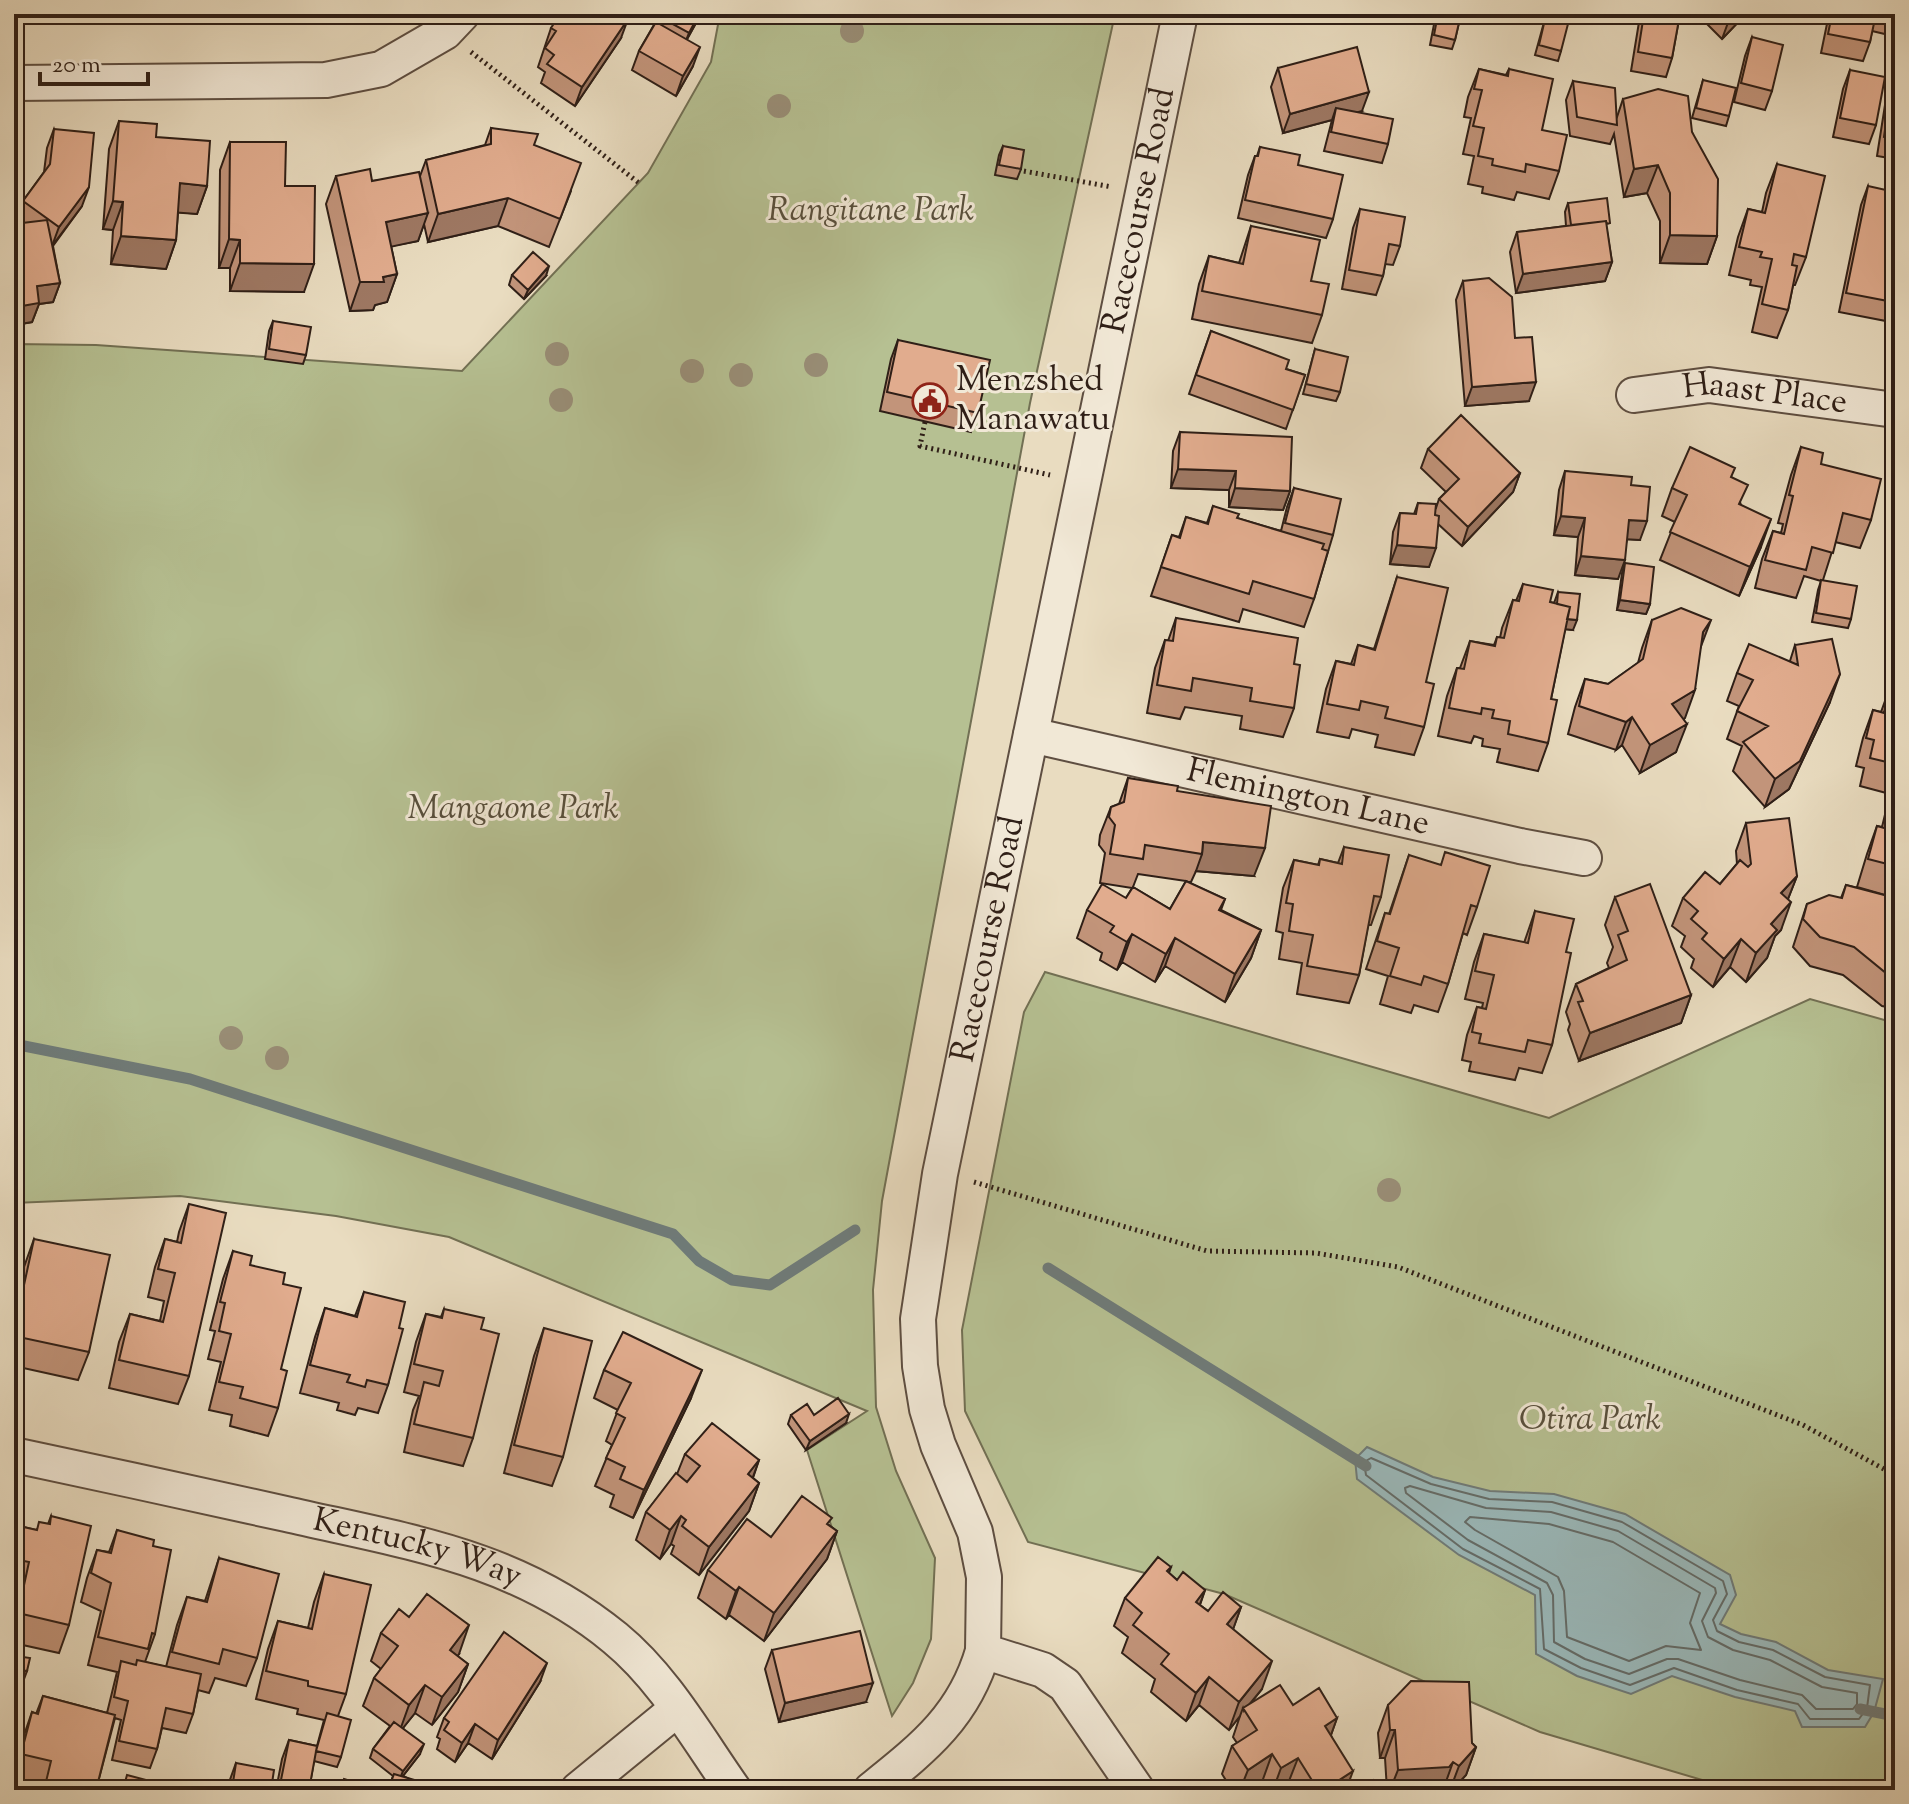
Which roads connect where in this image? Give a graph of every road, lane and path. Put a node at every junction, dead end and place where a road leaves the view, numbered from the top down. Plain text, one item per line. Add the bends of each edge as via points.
1 (1180, 14) edge
2 (453, 23) edge
3 (14, 83) edge
4 (1018, 170) edge
5 (639, 183) dead end
6 (1143, 192) junction
7 (1634, 395) dead end
8 (1895, 410) edge
9 (925, 422) dead end
10 (1082, 482) junction
11 (1031, 735) junction
12 (1584, 858) dead end
13 (940, 1174) junction
14 (14, 1455) edge
15 (1895, 1475) edge
16 (983, 1651) junction
17 (677, 1709) junction
18 (578, 1790) edge
19 (734, 1790) edge
20 (871, 1790) edge
21 (1137, 1790) edge

1 - 6 street, Racecourse Road
2 - 3 street via 381,69 326,80
2 - 5 path
4 - 6 path
6 - 10 street, Racecourse Road
7 - 8 street, Haast Place via 1709,385
9 - 10 path via 920,446
10 - 11 street, Racecourse Road
11 - 12 street, Flemington Lane
11 - 13 street, Racecourse Road
13 - 15 path via 1207,1251 1316,1253 1398,1267 1803,1425
13 - 16 street, Racecourse Road via 918,1319 920,1366 927,1409 975,1532 984,1577
14 - 17 street, Kentucky Way via 486,1563 529,1580 607,1631 650,1672
16 - 20 street, Racecourse Road via 974,1684 953,1716
16 - 21 street via 1043,1670 1065,1685
17 - 18 street
17 - 19 street, Kentucky Way

